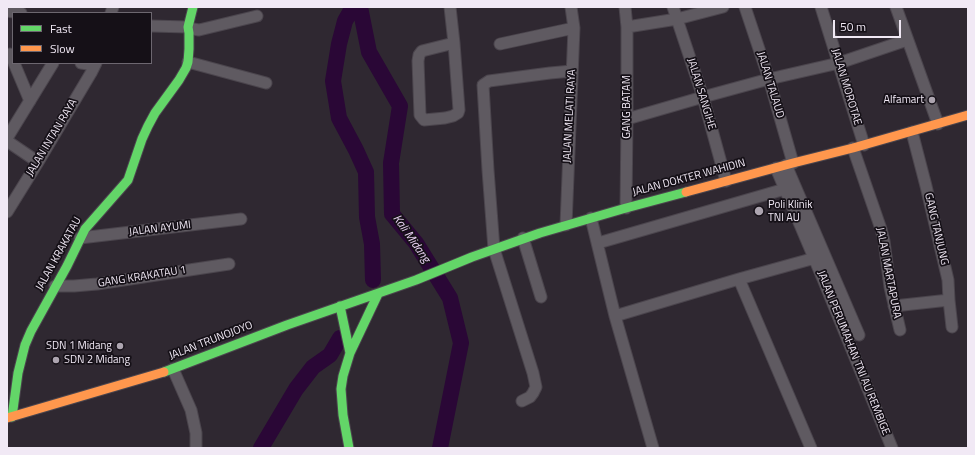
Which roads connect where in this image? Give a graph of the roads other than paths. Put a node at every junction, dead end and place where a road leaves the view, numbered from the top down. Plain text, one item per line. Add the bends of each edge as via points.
1 (192, 7) edge
2 (450, 7) edge
3 (571, 7) edge
4 (625, 7) edge
5 (673, 7) edge
6 (723, 7) edge
7 (745, 7) edge
8 (821, 7) edge
9 (896, 7) edge
10 (257, 16) dead end
11 (677, 19) junction
12 (152, 26) edge
13 (188, 27) junction
14 (574, 28) junction
15 (627, 28) junction
16 (907, 40) junction
17 (454, 43) junction
18 (500, 44) dead end
19 (188, 62) junction
20 (839, 63) junction
21 (14, 64) edge
22 (52, 64) edge
23 (96, 64) edge
24 (572, 71) junction
25 (769, 79) junction
26 (266, 82) dead end
27 (703, 97) junction
28 (30, 101) junction
29 (968, 116) edge
30 (627, 119) junction
31 (938, 124) junction
32 (912, 132) junction
33 (7, 140) edge
34 (858, 147) junction
35 (38, 162) junction
36 (785, 165) junction
37 (726, 181) junction
38 (785, 189) junction
39 (626, 208) junction
40 (7, 212) edge
41 (591, 218) junction
42 (241, 219) dead end
43 (566, 225) junction
44 (80, 238) junction
45 (523, 238) junction
46 (598, 243) junction
47 (494, 249) junction
48 (815, 258) junction
49 (229, 264) dead end
50 (421, 278) joint
51 (739, 279) junction
52 (55, 286) junction
53 (378, 294) junction
54 (541, 298) dead end
55 (949, 300) junction
56 (340, 306) junction
57 (894, 306) junction
58 (615, 316) junction
59 (952, 327) dead end
60 (900, 330) dead end
61 (859, 335) dead end
62 (350, 353) junction
63 (173, 369) junction
64 (522, 401) dead end
65 (9, 417) edge
66 (196, 448) edge
67 (349, 448) edge
68 (653, 448) edge
69 (810, 448) edge
70 (892, 448) edge

1 - 13 main road, JALAN KRAKATAU
2 - 17 street
3 - 14 street, JALAN MELATI RAYA
4 - 15 street, GANG BATAM
5 - 11 street, JALAN SANGIHE
6 - 11 street
7 - 25 street, JALAN TALAUD
8 - 20 street, JALAN MOROTAE
9 - 16 street
10 - 13 street via 207,29
11 - 15 street
11 - 27 street, JALAN SANGIHE
12 - 13 street
13 - 19 main road, JALAN KRAKATAU
14 - 18 street
14 - 24 street, JALAN MELATI RAYA
15 - 30 street, GANG BATAM
16 - 20 street
16 - 31 street
17 - 17 street via 458,113 445,118 424,120 420,115 419,55 430,48
19 - 26 street
19 - 44 main road, JALAN KRAKATAU via 148,126 128,180 92,220
20 - 25 street
20 - 34 street, JALAN MOROTAE
21 - 28 street
22 - 28 street
23 - 35 street, JALAN INTAN RAYA
24 - 43 street, JALAN MELATI RAYA
24 - 47 street via 489,81 483,85
25 - 27 street
25 - 36 street, JALAN TALAUD
27 - 30 street
27 - 37 street, JALAN SANGIHE
28 - 33 street
29 - 31 main road, JALAN DOKTER WAHIDIN
30 - 39 street, GANG BATAM
31 - 32 main road, JALAN DOKTER WAHIDIN
32 - 34 main road, JALAN DOKTER WAHIDIN
32 - 55 street, GANG TANJUNG via 948,280
33 - 35 street
34 - 36 main road, JALAN DOKTER WAHIDIN
34 - 57 street, JALAN MARTAPURA via 884,241
35 - 40 street, JALAN INTAN RAYA
36 - 37 main road, JALAN DOKTER WAHIDIN
36 - 38 street, JALAN PERUMAHAN TNI AU REMBIGE
36 - 61 street
37 - 39 main road, JALAN DOKTER WAHIDIN
38 - 46 street
38 - 48 street, JALAN PERUMAHAN TNI AU REMBIGE
39 - 41 main road, JALAN DOKTER WAHIDIN
41 - 43 main road, JALAN DOKTER WAHIDIN
41 - 46 street
42 - 44 street, JALAN AYUMI
43 - 45 main road, JALAN DOKTER WAHIDIN
44 - 52 main road, JALAN KRAKATAU
45 - 47 main road, JALAN DOKTER WAHIDIN
45 - 54 street
46 - 58 street
47 - 50 main road, JALAN DOKTER WAHIDIN
47 - 64 street via 536,387 530,397
48 - 51 street, JALAN PERUMAHAN TNI AU REMBIGE
48 - 70 street, JALAN PERUMAHAN TNI AU REMBIGE
49 - 52 street, GANG KRAKATAU 1 via 97,284
50 - 53 main road, JALAN TRUNOJOYO
51 - 58 street, JALAN PERUMAHAN TNI AU REMBIGE
51 - 69 street
52 - 65 main road, JALAN KRAKATAU via 25,345
53 - 56 main road, JALAN TRUNOJOYO
53 - 62 main road
55 - 57 street
55 - 59 street, GANG TANJUNG
56 - 62 main road
56 - 63 main road, JALAN TRUNOJOYO
57 - 60 street, JALAN MARTAPURA
58 - 68 street
62 - 67 main road via 341,389
63 - 65 main road, JALAN TRUNOJOYO
63 - 66 street via 191,410

